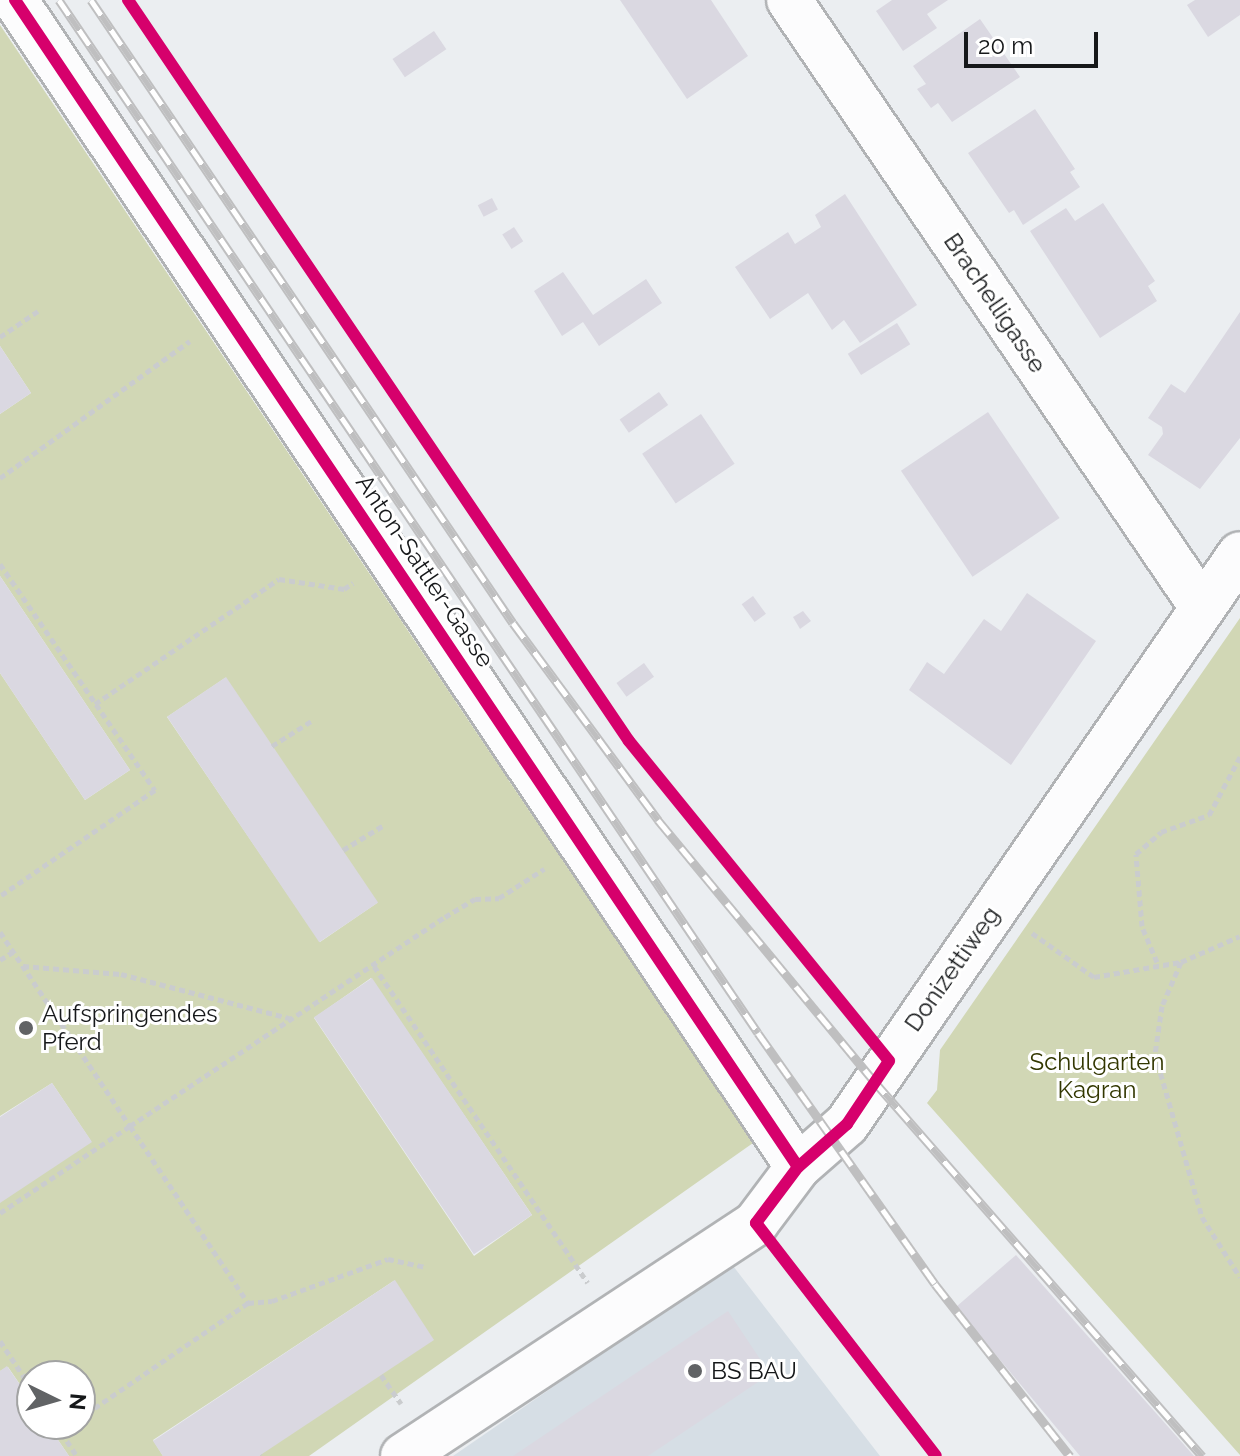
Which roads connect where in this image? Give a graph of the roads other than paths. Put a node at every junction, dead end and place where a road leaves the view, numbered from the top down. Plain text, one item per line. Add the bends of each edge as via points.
1 (15, 0) edge
2 (789, 0) edge
3 (1240, 554) edge
4 (1202, 607) junction
5 (798, 1167) junction
6 (406, 1435) edge

1 - 5 street, Anton-Sattler-Gasse
2 - 4 street, Brachelligasse
3 - 4 street, Donizettiweg
4 - 5 street, Donizettiweg via 847,1124
5 - 6 street, Donizettiweg via 756,1223

